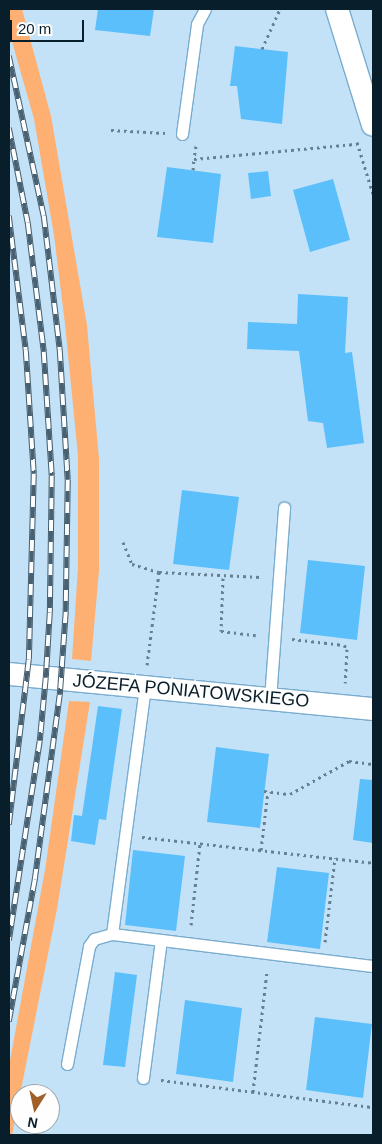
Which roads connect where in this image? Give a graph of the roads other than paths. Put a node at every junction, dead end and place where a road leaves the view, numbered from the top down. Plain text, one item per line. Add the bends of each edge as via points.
1 (204, 9) edge
2 (337, 9) edge
3 (373, 125) edge
4 (182, 134) road end
5 (284, 508) dead end
6 (9, 674) edge
7 (145, 679) junction
8 (270, 699) junction
9 (373, 709) edge
10 (112, 934) junction
11 (161, 940) junction
12 (373, 966) edge
13 (67, 1064) dead end
14 (143, 1078) road end

1 - 4 lane via 197,24
2 - 3 street
5 - 8 lane
6 - 7 street, JÓZEFA PONIATOWSKIEGO
7 - 8 street, JÓZEFA PONIATOWSKIEGO
7 - 10 lane
8 - 9 street, JÓZEFA PONIATOWSKIEGO
10 - 11 lane
10 - 13 lane via 94,939 89,946
11 - 12 lane
11 - 14 lane

